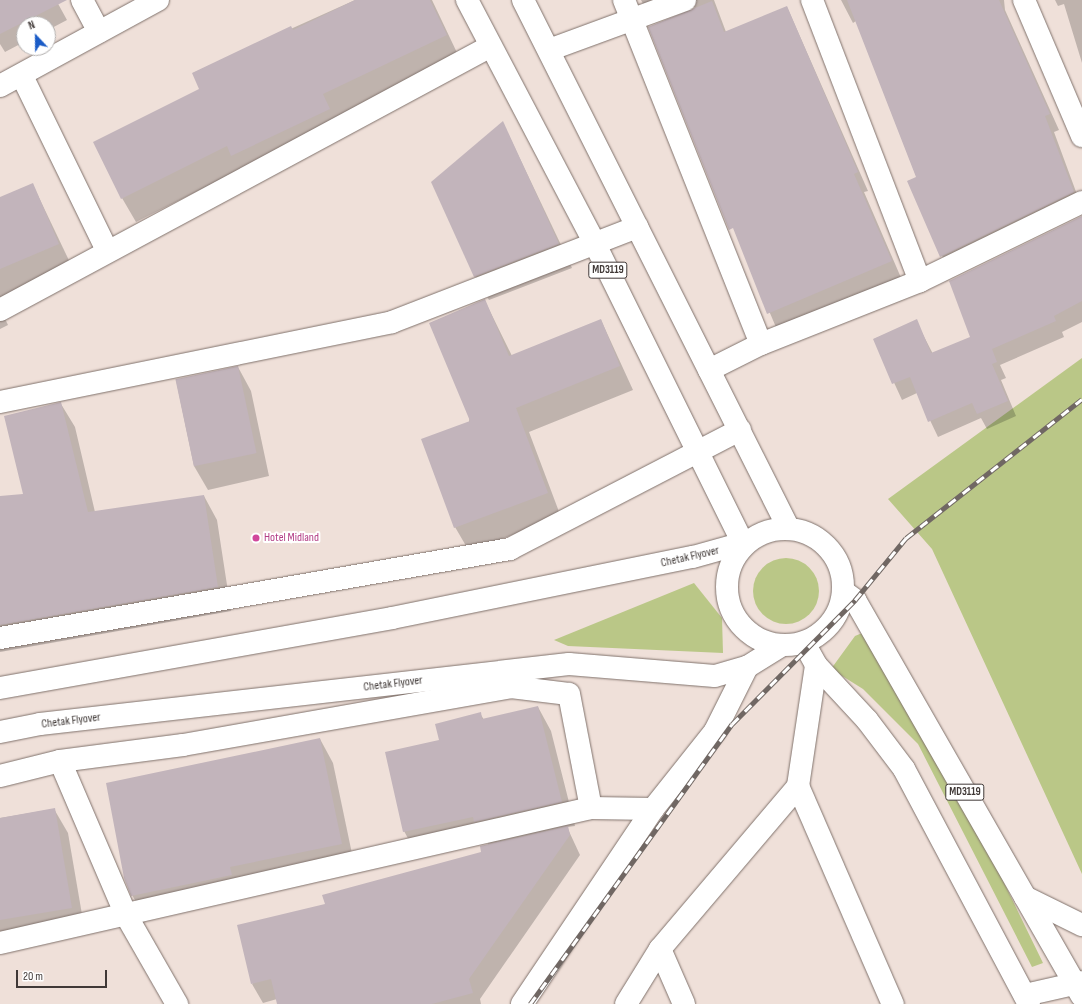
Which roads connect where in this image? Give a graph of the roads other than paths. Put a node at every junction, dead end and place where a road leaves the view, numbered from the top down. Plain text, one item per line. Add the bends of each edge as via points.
1 (82, 0) edge
2 (158, 0) edge
3 (467, 0) edge
4 (523, 0) edge
5 (624, 0) edge
6 (685, 0) edge
7 (812, 0) edge
8 (1024, 0) edge
9 (632, 21) junction
10 (100, 32) junction
11 (491, 46) junction
12 (549, 50) junction
13 (22, 76) junction
14 (0, 86) edge
15 (1082, 136) edge
16 (1082, 202) edge
17 (637, 227) junction
18 (595, 244) junction
19 (107, 250) junction
20 (920, 281) junction
21 (0, 310) edge
22 (761, 344) junction
23 (709, 370) junction
24 (0, 402) edge
25 (740, 430) junction
26 (698, 454) junction
27 (789, 529) junction
28 (743, 543) junction
29 (844, 592) junction
30 (0, 638) edge
31 (804, 643) junction
32 (780, 646) junction
33 (816, 664) junction
34 (747, 667) junction
35 (10, 687) edge
36 (0, 732) edge
37 (60, 761) junction
38 (0, 776) edge
39 (798, 786) junction
40 (591, 808) junction
41 (653, 809) junction
42 (1025, 897) junction
43 (126, 915) junction
44 (1082, 925) edge
45 (0, 943) edge
46 (660, 949) junction
47 (1080, 987) edge
48 (1027, 999) edge
49 (177, 1004) edge
50 (522, 1004) edge
51 (626, 1004) edge
52 (684, 1004) edge
53 (893, 1004) edge

1 - 10 street
2 - 10 street
3 - 11 street, MD3119
4 - 12 street
5 - 9 street
6 - 9 street
7 - 20 street
8 - 15 street
9 - 12 street
9 - 22 street
10 - 13 street
11 - 18 street, MD3119
11 - 19 street
12 - 17 street
13 - 14 street
13 - 19 street
16 - 20 street
17 - 18 street
17 - 23 street
18 - 24 street via 392,322
18 - 26 street, MD3119
19 - 21 street
20 - 22 street
22 - 23 street
23 - 25 street
25 - 26 street
25 - 27 street
26 - 28 street, MD3119
26 - 30 street via 510,549
27 - 28 street via 770,530
27 - 29 street via 811,535 829,549 841,569
28 - 32 street via 726,583 729,606 740,626 758,640
28 - 35 street, Chetak Flyover via 693,557 392,618
29 - 31 street via 837,614 823,632
29 - 42 street, MD3119 via 855,600
31 - 32 street
31 - 33 street
32 - 34 street, Chetak Flyover
33 - 39 street
33 - 48 street via 867,720 904,769
34 - 36 street, Chetak Flyover via 715,676 569,664 40,724
34 - 41 street via 715,731
37 - 38 street
37 - 40 street via 183,745 511,687 569,694
37 - 43 street
39 - 46 street
39 - 53 street
40 - 41 street
40 - 43 street
41 - 50 street
42 - 44 street
42 - 47 street, MD3119
43 - 45 street
43 - 49 street
46 - 51 street
46 - 52 street
47 - 48 street

